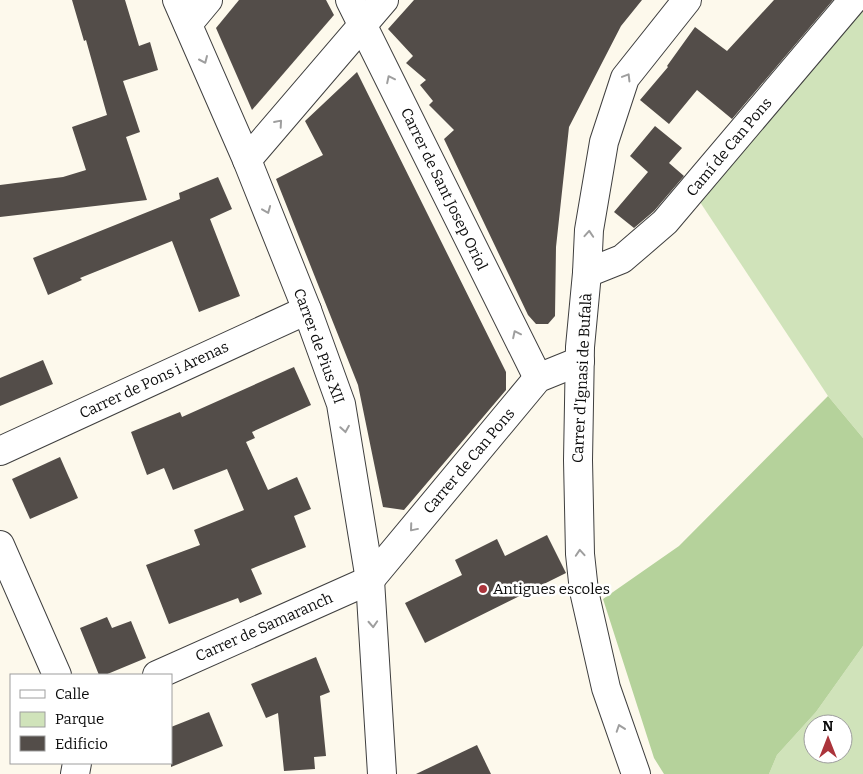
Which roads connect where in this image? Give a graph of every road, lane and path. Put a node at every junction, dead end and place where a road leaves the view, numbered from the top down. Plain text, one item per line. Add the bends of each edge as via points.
1 (208, 0) edge
2 (350, 0) edge
3 (384, 0) edge
4 (687, 0) edge
5 (853, 0) edge
6 (182, 12) edge
7 (363, 25) junction
8 (247, 160) junction
9 (587, 273) junction
10 (307, 310) junction
11 (580, 361) junction
12 (538, 378) junction
13 (0, 451) edge
14 (0, 545) edge
15 (370, 580) junction
16 (57, 674) edge
17 (159, 674) edge
18 (382, 774) edge
19 (636, 774) edge

1 - 6 street
2 - 7 street, Carrer de Sant Josep Oriol
3 - 7 street
9 -> 4 street, Carrer d'Ignasi de Bufalà via 589,230 604,142 625,78
5 - 9 street, Camí de Can Pons via 664,222 622,259
6 -> 8 street, Carrer de Pius XII
8 -> 7 street
12 -> 7 street, Carrer de Sant Josep Oriol
8 -> 10 street, Carrer de Pius XII
9 - 11 street, Carrer d'Ignasi de Bufalà
10 - 13 street, Carrer de Pons i Arenas
10 -> 15 street, Carrer de Pius XII via 341,404
11 - 12 street, Carrer de Can Pons
19 -> 11 street, Carrer d'Ignasi de Bufalà via 606,688 584,592 578,460
12 -> 15 street, Carrer de Can Pons
14 - 16 street
15 - 17 street, Carrer de Samaranch
15 -> 18 street, Carrer de Pius XII

